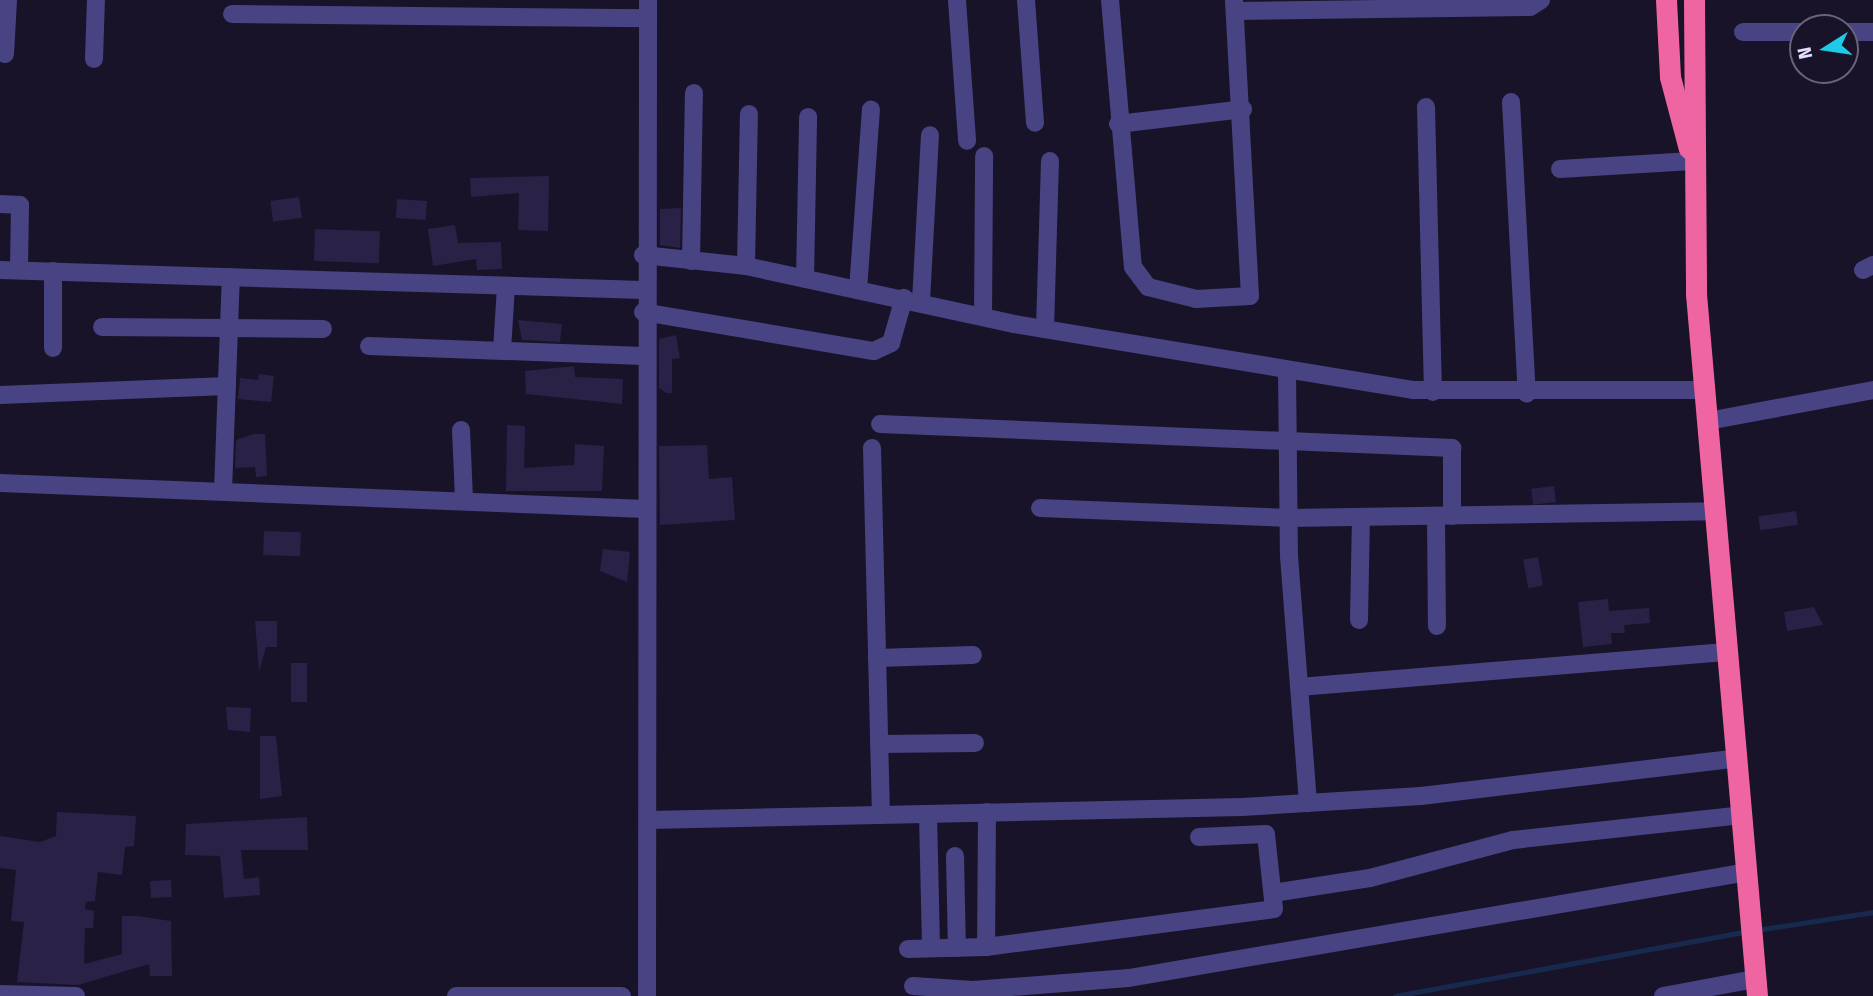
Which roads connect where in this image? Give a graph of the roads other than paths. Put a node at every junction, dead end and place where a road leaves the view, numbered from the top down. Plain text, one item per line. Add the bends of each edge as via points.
1 (8, 0) edge
2 (96, 0) edge
3 (957, 0) edge
4 (1026, 0) edge
5 (1110, 0) edge
6 (1541, 0) edge
7 (1665, 0) edge
8 (1694, 0) edge
9 (1235, 5) edge
10 (648, 9) edge
11 (232, 14) dead end
12 (1742, 32) dead end
13 (1789, 32) edge
14 (5, 54) dead end
15 (94, 59) dead end
16 (694, 93) dead end
17 (1511, 102) dead end
18 (1426, 107) dead end
19 (871, 109) dead end
20 (1243, 109) junction
21 (749, 114) dead end
22 (808, 117) dead end
23 (1035, 123) dead end
24 (1118, 124) junction
25 (930, 135) dead end
26 (967, 141) dead end
27 (984, 156) dead end
28 (1050, 161) dead end
29 (1692, 161) junction
30 (1560, 169) dead end
31 (0, 204) edge
32 (643, 255) junction
33 (691, 261) junction
34 (746, 266) junction
35 (0, 270) edge
36 (19, 270) junction
37 (53, 271) junction
38 (231, 277) junction
39 (805, 279) junction
40 (506, 286) junction
41 (643, 290) junction
42 (858, 290) junction
43 (912, 299) junction
44 (643, 312) junction
45 (983, 316) junction
46 (102, 327) dead end
47 (323, 329) dead end
48 (1045, 329) junction
49 (229, 330) junction
50 (369, 346) dead end
51 (53, 348) dead end
52 (502, 350) junction
53 (644, 355) junction
54 (1287, 371) junction
55 (227, 386) junction
56 (1705, 390) junction
57 (1873, 390) edge
58 (1433, 392) junction
59 (1527, 394) junction
60 (0, 395) edge
61 (1708, 421) junction
62 (880, 424) dead end
63 (461, 430) dead end
64 (1288, 444) junction
65 (872, 448) dead end
66 (0, 483) edge
67 (223, 491) junction
68 (464, 500) junction
69 (1040, 508) dead end
70 (645, 509) junction
71 (1716, 510) junction
72 (1361, 517) junction
73 (1444, 517) junction
74 (1289, 518) junction
75 (1359, 620) dead end
76 (1437, 626) dead end
77 (1729, 652) junction
78 (973, 655) dead end
79 (877, 658) junction
80 (1299, 687) junction
81 (975, 743) dead end
82 (879, 744) junction
83 (1738, 758) junction
84 (1308, 803) junction
85 (987, 812) junction
86 (928, 814) junction
87 (881, 815) junction
88 (1742, 815) junction
89 (649, 820) junction
90 (1199, 837) dead end
91 (955, 856) dead end
92 (1746, 872) junction
93 (1273, 892) junction
94 (986, 947) junction
95 (930, 948) junction
96 (957, 948) junction
97 (908, 949) dead end
98 (913, 986) dead end
99 (1756, 988) edge
100 (0, 994) edge
101 (76, 996) edge
102 (456, 996) edge
103 (622, 996) edge
104 (647, 996) edge
105 (1663, 996) edge

1 - 14 street
2 - 15 street
3 - 26 street
4 - 23 street
5 - 24 street
6 - 9 street via 1530,7
7 - 29 highway via 1670,77
8 - 29 highway via 1699,94
9 - 20 street
10 - 11 street
10 - 32 street
12 - 13 street
16 - 33 street
17 - 59 street
18 - 58 street
19 - 42 street
20 - 24 street
20 - 24 street via 1250,296 1168,296 1149,287 1133,267
21 - 34 street
22 - 39 street
25 - 43 street
27 - 45 street
28 - 48 street
29 - 30 street
29 - 56 highway
31 - 36 street via 20,205
32 - 33 street
32 - 41 street
33 - 34 street
34 - 39 street
35 - 36 street
36 - 37 street
37 - 38 street
37 - 51 street
38 - 40 street
38 - 49 street
39 - 42 street
40 - 41 street
40 - 52 street
41 - 44 street
42 - 43 street
43 - 44 street via 891,343 874,351
43 - 45 street
44 - 53 street
45 - 48 street
46 - 49 street
47 - 49 street
48 - 54 street
49 - 55 street
50 - 52 street
52 - 53 street
53 - 70 street
54 - 58 street
54 - 64 street
55 - 60 street
55 - 67 street
56 - 59 street
56 - 61 highway
57 - 61 street
58 - 59 street
61 - 71 highway
62 - 64 street
63 - 68 street
64 - 73 street via 1452,448
64 - 74 street
65 - 79 street
66 - 67 street
67 - 68 street
68 - 70 street
69 - 74 street
70 - 89 street
71 - 73 street
71 - 77 highway
72 - 73 street
72 - 74 street
72 - 75 street
73 - 76 street
74 - 80 street
77 - 80 street
77 - 83 highway
78 - 79 street
79 - 82 street
80 - 84 street
81 - 82 street
82 - 87 street
83 - 84 street
83 - 88 highway
84 - 85 street
85 - 86 street
85 - 94 street
86 - 87 street
86 - 95 street
87 - 89 street
88 - 92 highway
88 - 93 street via 1513,840 1370,878
89 - 104 street
90 - 93 street via 1266,834
91 - 96 street
92 - 98 street via 1129,978 973,990
92 - 99 highway
93 - 94 street via 1274,909
94 - 96 street
95 - 96 street
95 - 97 street
99 - 105 street
100 - 101 street
102 - 103 street

